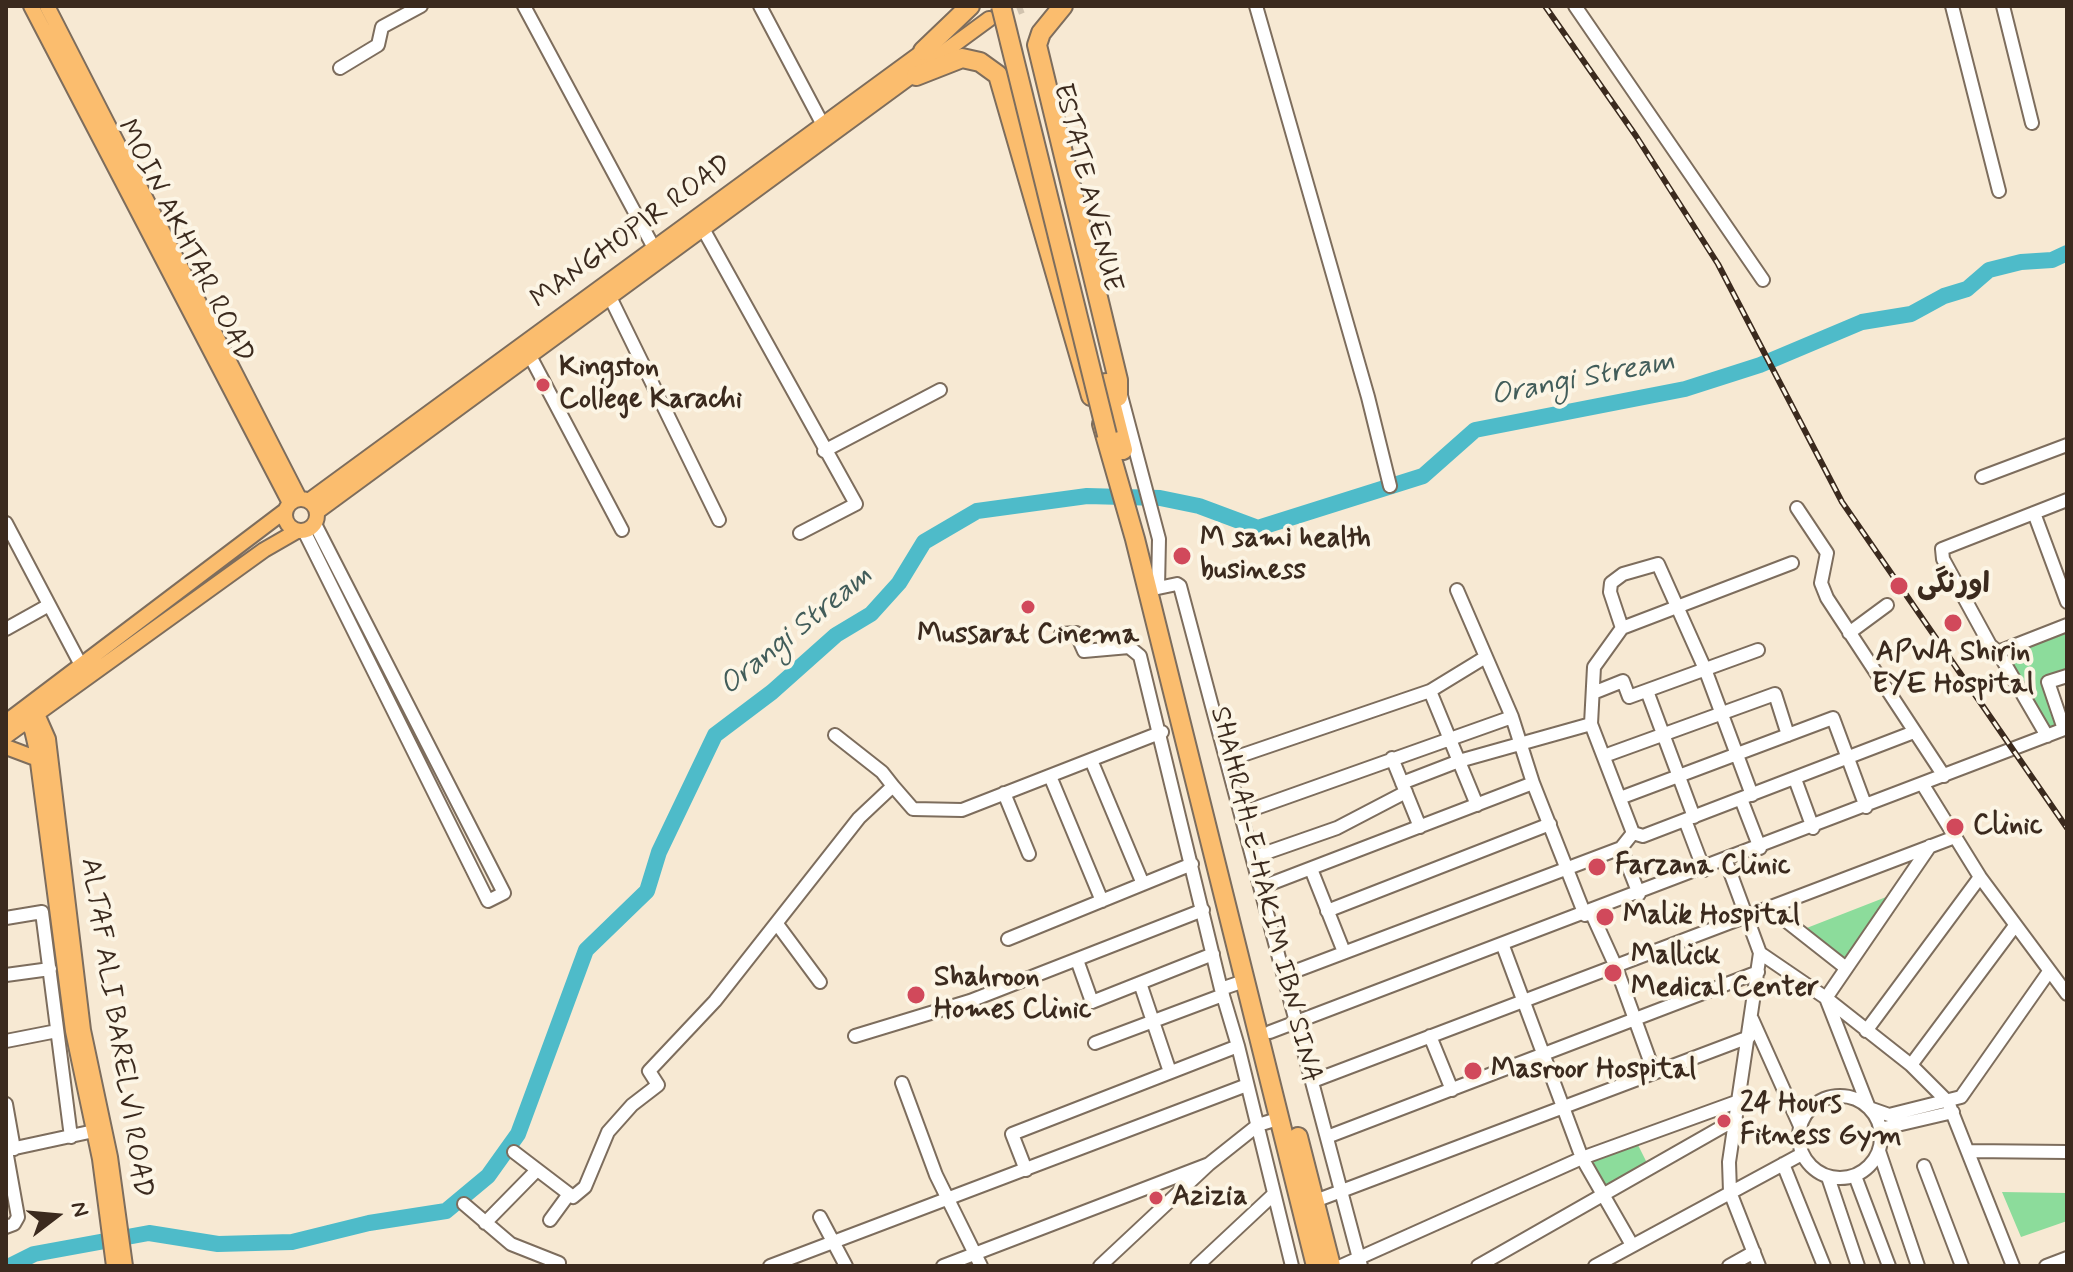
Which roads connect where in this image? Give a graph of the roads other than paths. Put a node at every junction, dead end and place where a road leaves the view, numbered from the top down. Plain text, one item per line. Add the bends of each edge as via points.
1 (31, 6) edge
2 (47, 6) edge
3 (421, 6) edge
4 (524, 6) edge
5 (760, 6) edge
6 (970, 6) edge
7 (1013, 6) edge
8 (1063, 6) edge
9 (1257, 6) edge
10 (1575, 6) edge
11 (1952, 6) edge
12 (2003, 6) edge
13 (991, 10) edge
14 (923, 51) junction
15 (340, 68) dead end
16 (1042, 75) junction
17 (916, 76) junction
18 (2032, 123) dead end
19 (823, 125) junction
20 (1024, 157) junction
21 (1999, 191) dead end
22 (702, 227) junction
23 (654, 248) junction
24 (169, 257) junction
25 (1763, 280) dead end
26 (609, 295) junction
27 (529, 354) junction
28 (1112, 382) junction
29 (940, 390) dead end
30 (1113, 433) junction
31 (2067, 445) edge
32 (824, 451) junction
33 (1982, 477) dead end
34 (1390, 486) dead end
35 (2067, 500) edge
36 (1797, 508) dead end
37 (2034, 513) junction
38 (302, 514) junction
39 (719, 520) dead end
40 (6, 523) edge
41 (259, 530) junction
42 (622, 530) dead end
43 (800, 533) dead end
44 (1140, 538) junction
45 (269, 546) junction
46 (2067, 562) edge
47 (1792, 563) dead end
48 (2054, 567) junction
49 (1158, 588) junction
50 (1457, 590) dead end
51 (2067, 602) edge
52 (49, 605) junction
53 (1887, 605) dead end
54 (1674, 606) junction
55 (2067, 625) edge
56 (1622, 628) junction
57 (6, 629) edge
58 (1849, 633) junction
59 (1061, 634) dead end
60 (1758, 650) dead end
61 (1998, 652) junction
62 (1484, 658) junction
63 (82, 667) junction
64 (1705, 669) junction
65 (2067, 676) edge
66 (1430, 691) junction
67 (1647, 691) junction
68 (1593, 693) junction
69 (1720, 712) junction
70 (30, 713) junction
71 (1512, 717) junction
72 (6, 722) edge
73 (1591, 724) junction
74 (1162, 732) junction
75 (1914, 732) junction
76 (2061, 733) edge
77 (1662, 734) junction
78 (835, 735) dead end
79 (1788, 735) junction
80 (6, 736) edge
81 (1450, 736) junction
82 (1521, 743) junction
83 (6, 747) edge
84 (1736, 754) junction
85 (1604, 756) junction
86 (1392, 758) junction
87 (1848, 758) junction
88 (38, 759) junction
89 (1091, 760) junction
90 (1228, 760) junction
91 (1459, 761) junction
92 (1050, 776) junction
93 (1678, 776) junction
94 (1944, 776) junction
95 (1795, 779) junction
96 (1533, 783) junction
97 (1923, 785) junction
98 (893, 786) junction
99 (1404, 788) junction
100 (450, 790) junction
101 (1004, 793) junction
102 (438, 796) junction
103 (1746, 797) junction
104 (1620, 798) junction
105 (1477, 805) junction
106 (1866, 807) junction
107 (1242, 813) junction
108 (1690, 818) junction
109 (1550, 824) junction
110 (1420, 827) junction
111 (1813, 828) junction
112 (1633, 833) junction
113 (1955, 837) junction
114 (1930, 846) junction
115 (1621, 848) junction
116 (1760, 848) junction
117 (1029, 854) dead end
118 (1254, 857) junction
119 (1726, 861) junction
120 (1192, 864) junction
121 (1567, 868) junction
122 (1311, 869) junction
123 (1704, 870) junction
124 (1980, 877) junction
125 (1143, 884) junction
126 (1262, 887) junction
127 (1639, 894) junction
128 (1102, 901) junction
129 (1771, 909) junction
130 (1203, 910) junction
131 (1327, 911) junction
132 (1588, 913) junction
133 (1746, 916) junction
134 (6, 918) edge
135 (777, 924) junction
136 (2014, 927) junction
137 (1008, 939) dead end
138 (1503, 946) junction
139 (1344, 952) junction
140 (1760, 953) junction
141 (1213, 954) junction
142 (1077, 960) junction
143 (1616, 967) junction
144 (1846, 968) junction
145 (50, 969) junction
146 (1758, 972) junction
147 (2048, 973) junction
148 (6, 975) edge
149 (1285, 975) junction
150 (1244, 981) junction
151 (820, 982) dead end
152 (1140, 983) junction
153 (1222, 992) junction
154 (2067, 994) edge
155 (1826, 998) junction
156 (1523, 1000) junction
157 (1636, 1019) junction
158 (1752, 1019) junction
159 (1153, 1022) junction
160 (1297, 1023) junction
161 (57, 1031) junction
162 (1866, 1031) junction
163 (1270, 1032) junction
164 (855, 1036) dead end
165 (1430, 1036) junction
166 (1749, 1037) junction
167 (6, 1041) edge
168 (1095, 1043) dead end
169 (1238, 1046) junction
170 (1544, 1056) junction
171 (1911, 1065) junction
172 (1170, 1072) junction
173 (1654, 1072) junction
174 (1313, 1081) junction
175 (902, 1083) dead end
176 (1247, 1085) junction
177 (1452, 1090) junction
178 (1739, 1101) junction
179 (6, 1104) edge
180 (1950, 1107) junction
181 (1564, 1108) junction
182 (1869, 1108) junction
183 (1281, 1118) junction
184 (1736, 1119) junction
185 (1258, 1125) junction
186 (1800, 1126) junction
187 (1880, 1129) junction
188 (94, 1131) junction
189 (71, 1137) junction
190 (1327, 1137) junction
191 (14, 1149) junction
192 (1879, 1151) junction
193 (1969, 1151) junction
194 (514, 1152) dead end
195 (2067, 1152) edge
196 (1802, 1154) junction
197 (105, 1158) junction
198 (1582, 1158) junction
199 (1209, 1164) junction
200 (1783, 1164) junction
201 (1924, 1166) dead end
202 (537, 1170) junction
203 (1026, 1170) junction
204 (1855, 1176) junction
205 (1828, 1177) junction
206 (1340, 1192) junction
207 (1730, 1192) junction
208 (569, 1194) junction
209 (1274, 1194) junction
210 (1605, 1195) junction
211 (947, 1200) junction
212 (1315, 1201) junction
213 (464, 1204) dead end
214 (820, 1217) dead end
215 (550, 1220) dead end
216 (485, 1223) junction
217 (6, 1227) edge
218 (834, 1243) junction
219 (1632, 1245) junction
220 (1754, 1252) junction
221 (975, 1254) junction
222 (2067, 1258) edge
223 (1359, 1262) edge
224 (559, 1263) dead end
225 (119, 1264) edge
226 (1288, 1264) edge
227 (770, 1266) edge
228 (846, 1266) edge
229 (943, 1266) edge
230 (981, 1266) edge
231 (1100, 1266) edge
232 (1197, 1266) edge
233 (1316, 1266) edge
234 (1331, 1266) edge
235 (1341, 1266) edge
236 (1478, 1266) edge
237 (1595, 1266) edge
238 (1729, 1266) edge
239 (1759, 1266) edge
240 (1824, 1266) edge
241 (1858, 1266) edge
242 (1889, 1266) edge
243 (1918, 1266) edge
244 (1962, 1266) edge
245 (2013, 1266) edge
246 (2046, 1266) edge

1 - 24 main road, MOIN AKHTAR ROAD
2 - 24 main road, MOIN AKHTAR ROAD
3 - 15 street via 382,27 378,45
4 - 23 street
5 - 19 street
6 - 14 highway
7 - 28 highway, ESTATE AVENUE
8 - 16 highway via 1037,45
9 - 34 street
10 - 25 street
11 - 21 street
12 - 18 street
13 - 14 main road, MANGHOPIR ROAD
13 - 17 main road
13 - 30 highway, bridge
14 - 19 main road, MANGHOPIR ROAD
16 - 20 highway via 1027,59 1016,60 1009,69
16 - 28 highway
17 - 20 highway via 953,58 990,67 998,75
17 - 22 main road
19 - 23 main road, MANGHOPIR ROAD
20 - 30 highway via 1084,380
22 - 26 main road
22 - 32 street
23 - 38 main road, MANGHOPIR ROAD
24 - 38 main road, MOIN AKHTAR ROAD
26 - 27 main road
26 - 39 street
27 - 38 main road
27 - 42 street
28 - 30 highway
28 - 49 street via 1159,539
29 - 32 street
30 - 44 highway
31 - 33 street
32 - 43 street via 856,504
35 - 37 street
36 - 58 street via 1825,546 1823,590
37 - 48 street
37 - 61 street via 1942,549
38 - 41 main road, MANGHOPIR ROAD
38 - 45 main road, MANGHOPIR ROAD
38 - 100 street
38 - 102 street
40 - 52 street
41 - 45 main road via 270,535
41 - 63 main road, MANGHOPIR ROAD
44 - 49 highway, SHAHRAH-E-HAKIM IBN SINA
44 - 150 highway, SHAHRAH-E-HAKIM IBN SINA
45 - 70 main road, MANGHOPIR ROAD
46 - 48 street
47 - 54 street
48 - 51 street
49 - 90 street via 1180,586
49 - 163 highway, SHAHRAH-E-HAKIM IBN SINA
50 - 62 street
52 - 57 street
52 - 63 street
53 - 58 street
54 - 56 street
54 - 56 street via 1658,564 1623,574 1609,587
54 - 64 street
55 - 61 street
56 - 68 street via 1594,667
58 - 75 street
59 - 74 street via 1076,633 1084,651 1136,651
60 - 64 street
61 - 76 street
62 - 66 street
62 - 71 street
63 - 70 main road, MANGHOPIR ROAD
64 - 67 street
64 - 69 street
65 - 76 street via 2048,682
66 - 81 street
66 - 90 street
67 - 68 street via 1629,697 1623,681
67 - 77 street
68 - 73 street
69 - 77 street
69 - 79 street via 1775,694
69 - 84 street
70 - 72 main road, MANGHOPIR ROAD
70 - 80 main road, MANGHOPIR ROAD
70 - 88 main road, ALTAF ALI BARELVI ROAD
70 - 197 main road, ALTAF ALI BARELVI ROAD via 48,739 83,1030
71 - 81 street
71 - 82 street
73 - 82 street
73 - 85 street
74 - 89 street
74 - 120 street
75 - 87 street
75 - 94 street
76 - 94 street
77 - 85 street
77 - 93 street
78 - 98 street
79 - 84 street
79 - 87 street via 1833,718
81 - 86 street
81 - 91 street
82 - 91 street
82 - 96 street
83 - 88 main road
84 - 93 street
84 - 103 street
85 - 104 street
86 - 99 street
86 - 107 street
87 - 95 street
87 - 106 street
88 - 188 main road, ALTAF ALI BARELVI ROAD via 71,1018
89 - 92 street
89 - 125 street
90 - 107 street
91 - 99 street
91 - 105 street
92 - 101 street
92 - 128 street
93 - 104 street
93 - 108 street
94 - 97 street
95 - 103 street
95 - 111 street
96 - 105 street
96 - 109 street
97 - 106 street
97 - 113 street
98 - 101 street via 913,809 962,810
98 - 135 street via 859,818
99 - 110 street
99 - 118 street via 1337,828
100 - 102 street
100 - 102 street via 504,893 488,901
101 - 117 street
103 - 108 street
103 - 116 street
104 - 112 street
105 - 110 street
106 - 111 street
107 - 118 street
108 - 112 street via 1643,836
108 - 123 street
109 - 121 street
109 - 131 street
110 - 122 street
111 - 116 street
112 - 115 street
113 - 114 street
113 - 124 street
114 - 129 street
114 - 144 street
115 - 121 street
115 - 127 street
116 - 119 street
118 - 126 street
119 - 123 street
119 - 133 street
120 - 125 street
120 - 130 street
121 - 132 street
121 - 139 street
122 - 126 street
122 - 131 street
123 - 127 street
124 - 136 street
124 - 162 street
125 - 128 street
126 - 149 street
127 - 132 street
128 - 137 street
129 - 133 street
129 - 144 street
130 - 141 street
130 - 142 street
131 - 139 street
132 - 138 street
132 - 143 street
133 - 140 street
133 - 143 street
134 - 145 street via 42,912
135 - 151 street
135 - 208 street via 649,1071 658,1085 608,1132 591,1181 576,1195
136 - 147 street
136 - 171 street
138 - 156 street
138 - 160 street
139 - 149 street
140 - 146 street
140 - 155 street
141 - 152 street
141 - 153 street
142 - 152 street via 1092,1002
142 - 164 street via 970,1001
143 - 156 street
143 - 157 street
144 - 155 street
145 - 148 street
145 - 161 street
146 - 157 street
146 - 158 street
147 - 154 street
147 - 180 street
149 - 160 street
150 - 153 street
150 - 183 highway, SHAHRAH-E-HAKIM IBN SINA
152 - 159 street
153 - 159 street
153 - 169 street
155 - 162 street
155 - 182 street
156 - 165 street
156 - 170 street
157 - 170 street
157 - 173 street
158 - 166 street
158 - 186 street
159 - 168 street
159 - 172 street
160 - 163 street
160 - 174 street
161 - 167 street
161 - 189 street
162 - 171 street
163 - 212 highway, SHAHRAH-E-HAKIM IBN SINA
165 - 174 street
165 - 177 street
166 - 173 street
166 - 178 street
169 - 172 street
169 - 176 street
170 - 177 street
170 - 181 street
171 - 180 street
172 - 203 street via 1012,1134
173 - 181 street
174 - 190 street
175 - 211 street
176 - 185 street
176 - 203 street
177 - 190 street
178 - 184 street
178 - 198 street
179 - 191 street
180 - 182 street via 1889,1115
180 - 187 street
180 - 193 street
181 - 198 street
181 - 206 street
182 - 186 street via 1857,1099 1832,1096 1808,1110
182 - 187 street
183 - 185 street
183 - 233 highway, SHAHRAH-E-HAKIM IBN SINA
184 - 207 street
184 - 210 street
185 - 199 street
185 - 209 street
186 - 196 street
187 - 192 street
188 - 189 street
188 - 197 main road, ALTAF ALI BARELVI ROAD
189 - 191 street
190 - 206 street
191 - 217 street via 6,1150 18,1217
192 - 204 street
192 - 243 street
193 - 195 street
193 - 245 street
194 - 202 street
196 - 200 street
196 - 205 street via 1815,1171
197 - 225 main road, ALTAF ALI BARELVI ROAD
198 - 210 street
198 - 223 street
199 - 221 street
199 - 231 street
200 - 207 street
200 - 240 street
201 - 244 street
202 - 208 street
202 - 216 street
203 - 211 street
204 - 205 street
204 - 242 street
205 - 241 street
206 - 212 street
206 - 223 street
207 - 219 street
207 - 220 street
208 - 215 street
209 - 226 street
209 - 232 street
210 - 219 street
210 - 236 street
211 - 218 street
211 - 221 street
212 - 234 highway, SHAHRAH-E-HAKIM IBN SINA
213 - 216 street
214 - 218 street
216 - 224 street via 511,1244
218 - 227 street
218 - 228 street
219 - 237 street
220 - 238 street
220 - 239 street
221 - 229 street
221 - 230 street
222 - 246 street
223 - 235 street

